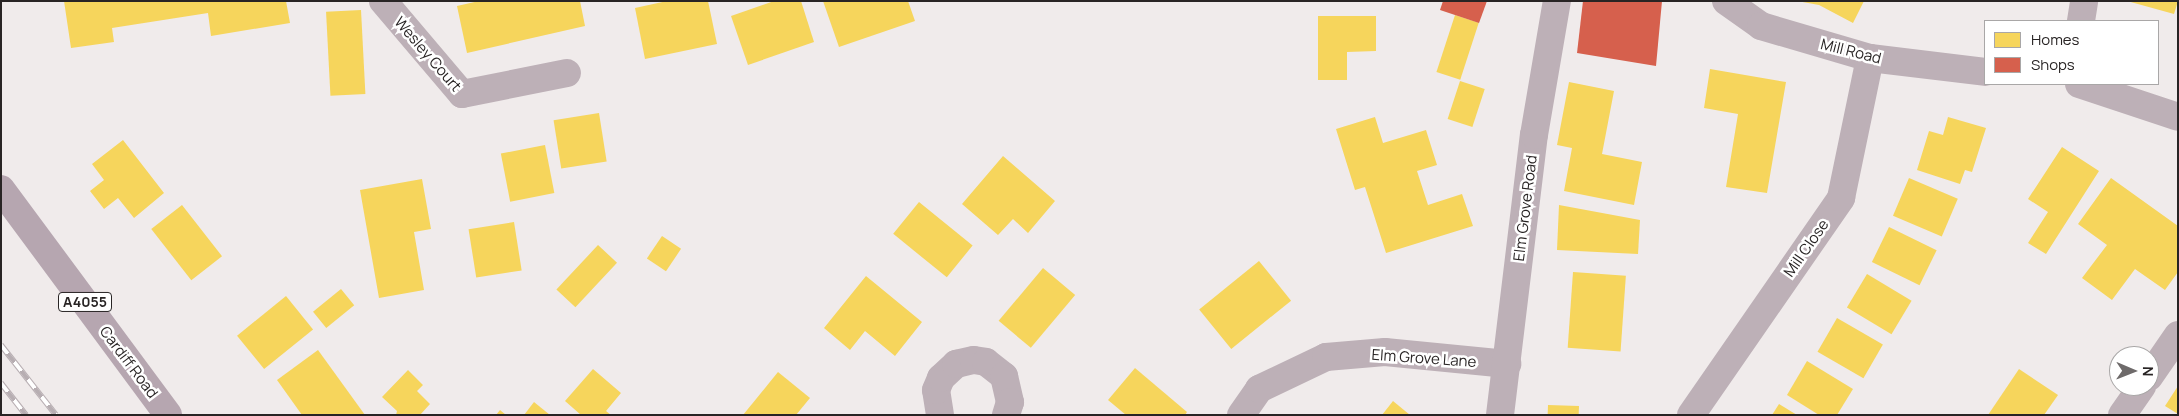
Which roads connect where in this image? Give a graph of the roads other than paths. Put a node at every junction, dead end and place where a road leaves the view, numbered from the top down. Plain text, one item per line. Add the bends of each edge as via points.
1 (383, 1) edge
2 (1557, 1) edge
3 (1726, 1) edge
4 (2084, 1) edge
5 (2081, 20) edge
6 (1870, 58) junction
7 (1984, 72) edge
8 (567, 73) dead end
9 (2082, 85) edge
10 (2178, 117) edge
11 (1, 189) edge
12 (2178, 335) edge
13 (2159, 362) edge
14 (1507, 364) junction
15 (2135, 396) edge
16 (168, 415) edge
17 (940, 415) edge
18 (1006, 415) edge
19 (1242, 415) edge
20 (1500, 415) edge
21 (1691, 415) edge
22 (2122, 415) edge

1 - 8 street, Wesley Court via 462,94
2 - 14 street, Elm Grove Road via 1534,135
3 - 6 street, Mill Road via 1761,26
4 - 5 street
6 - 7 street, Mill Road
6 - 21 street, Mill Close via 1841,198
9 - 10 street
11 - 16 main road, Cardiff Road / A4055
12 - 13 street
14 - 19 street, Elm Grove Lane via 1385,352 1326,357 1260,389
14 - 20 street, Elm Grove Road
15 - 22 street
17 - 18 street via 936,390 941,378 956,364 974,360 986,362 1004,376 1010,402

